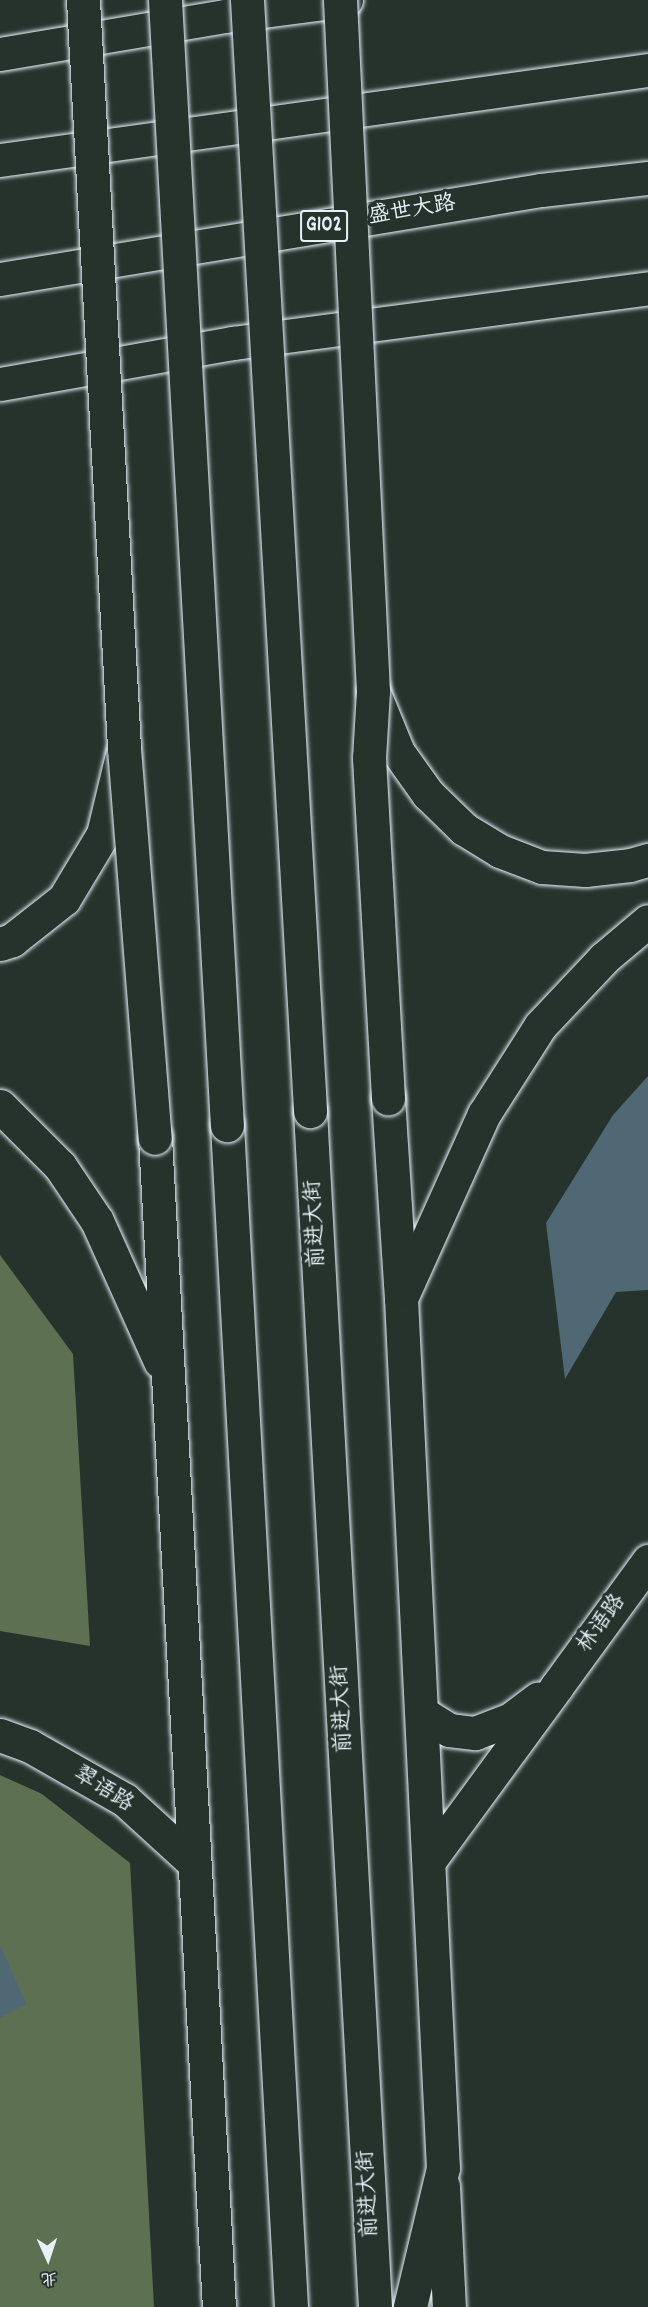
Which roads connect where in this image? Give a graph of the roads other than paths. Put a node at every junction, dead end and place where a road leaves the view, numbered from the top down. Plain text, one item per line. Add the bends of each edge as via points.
1 (82, 0) edge
2 (165, 0) edge
3 (247, 0) edge
4 (340, 0) edge
5 (346, 0) edge
6 (0, 54) edge
7 (648, 70) edge
8 (0, 160) edge
9 (648, 178) edge
10 (0, 279) edge
11 (648, 288) edge
12 (0, 384) edge
13 (373, 691) junction
14 (124, 748) junction
15 (639, 863) edge
16 (648, 921) edge
17 (0, 944) edge
18 (0, 1106) edge
19 (401, 1298) junction
20 (169, 1380) junction
21 (648, 1561) edge
22 (556, 1686) junction
23 (422, 1713) junction
24 (0, 1735) edge
25 (429, 1861) junction
26 (195, 1863) junction
27 (442, 2168) junction
28 (219, 2307) edge
29 (291, 2307) edge
30 (375, 2307) edge
31 (410, 2307) edge
32 (449, 2307) edge

1 - 14 main road, bridge
2 - 29 main road, bridge
3 - 30 main road, 前进大街, bridge
4 - 13 main road, bridge
5 - 6 main road
7 - 8 main road
9 - 10 main road, 盛世大路 / G102 via 541,190
11 - 12 main road via 233,344
13 - 15 main road via 398,752 428,794 464,829 500,851 542,867 585,870
13 - 19 main road, bridge via 369,758
14 - 17 main road via 103,834 64,899 12,940
14 - 20 main road, bridge via 155,1138
16 - 19 main road via 604,958 540,1026 484,1114
18 - 20 main road via 60,1166 97,1221
19 - 23 main road
20 - 26 main road
21 - 22 main road, 林语路
22 - 23 main road via 512,1719 475,1733 449,1730
22 - 25 main road, 林语路
23 - 25 main road
24 - 26 main road, 翠语路 via 30,1746 126,1800
25 - 27 main road
26 - 28 main road
27 - 31 main road
27 - 32 main road

